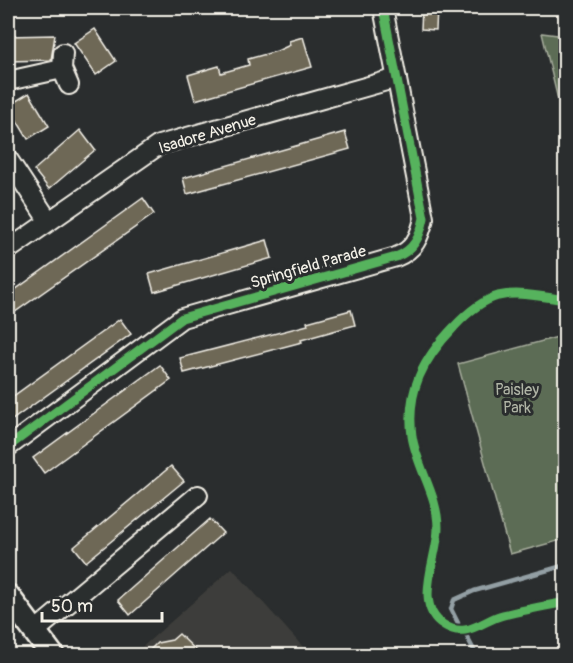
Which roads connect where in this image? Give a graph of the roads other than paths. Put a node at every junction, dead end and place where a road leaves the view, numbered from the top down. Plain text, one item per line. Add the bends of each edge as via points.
1 (383, 8) edge
2 (65, 69) dead end
3 (397, 78) junction
4 (8, 81) edge
5 (8, 159) edge
6 (48, 220) junction
7 (8, 250) edge
8 (8, 447) edge
9 (198, 495) dead end
10 (10, 603) edge
11 (34, 632) junction
12 (53, 656) edge

1 - 3 street, Springfield Parade
2 - 4 street
3 - 6 street, Isadore Avenue via 159,145
3 - 8 street, Springfield Parade via 424,218 415,244 406,253 182,318
5 - 6 street
6 - 7 street, Isadore Avenue
9 - 11 street
10 - 11 main road
11 - 12 main road

